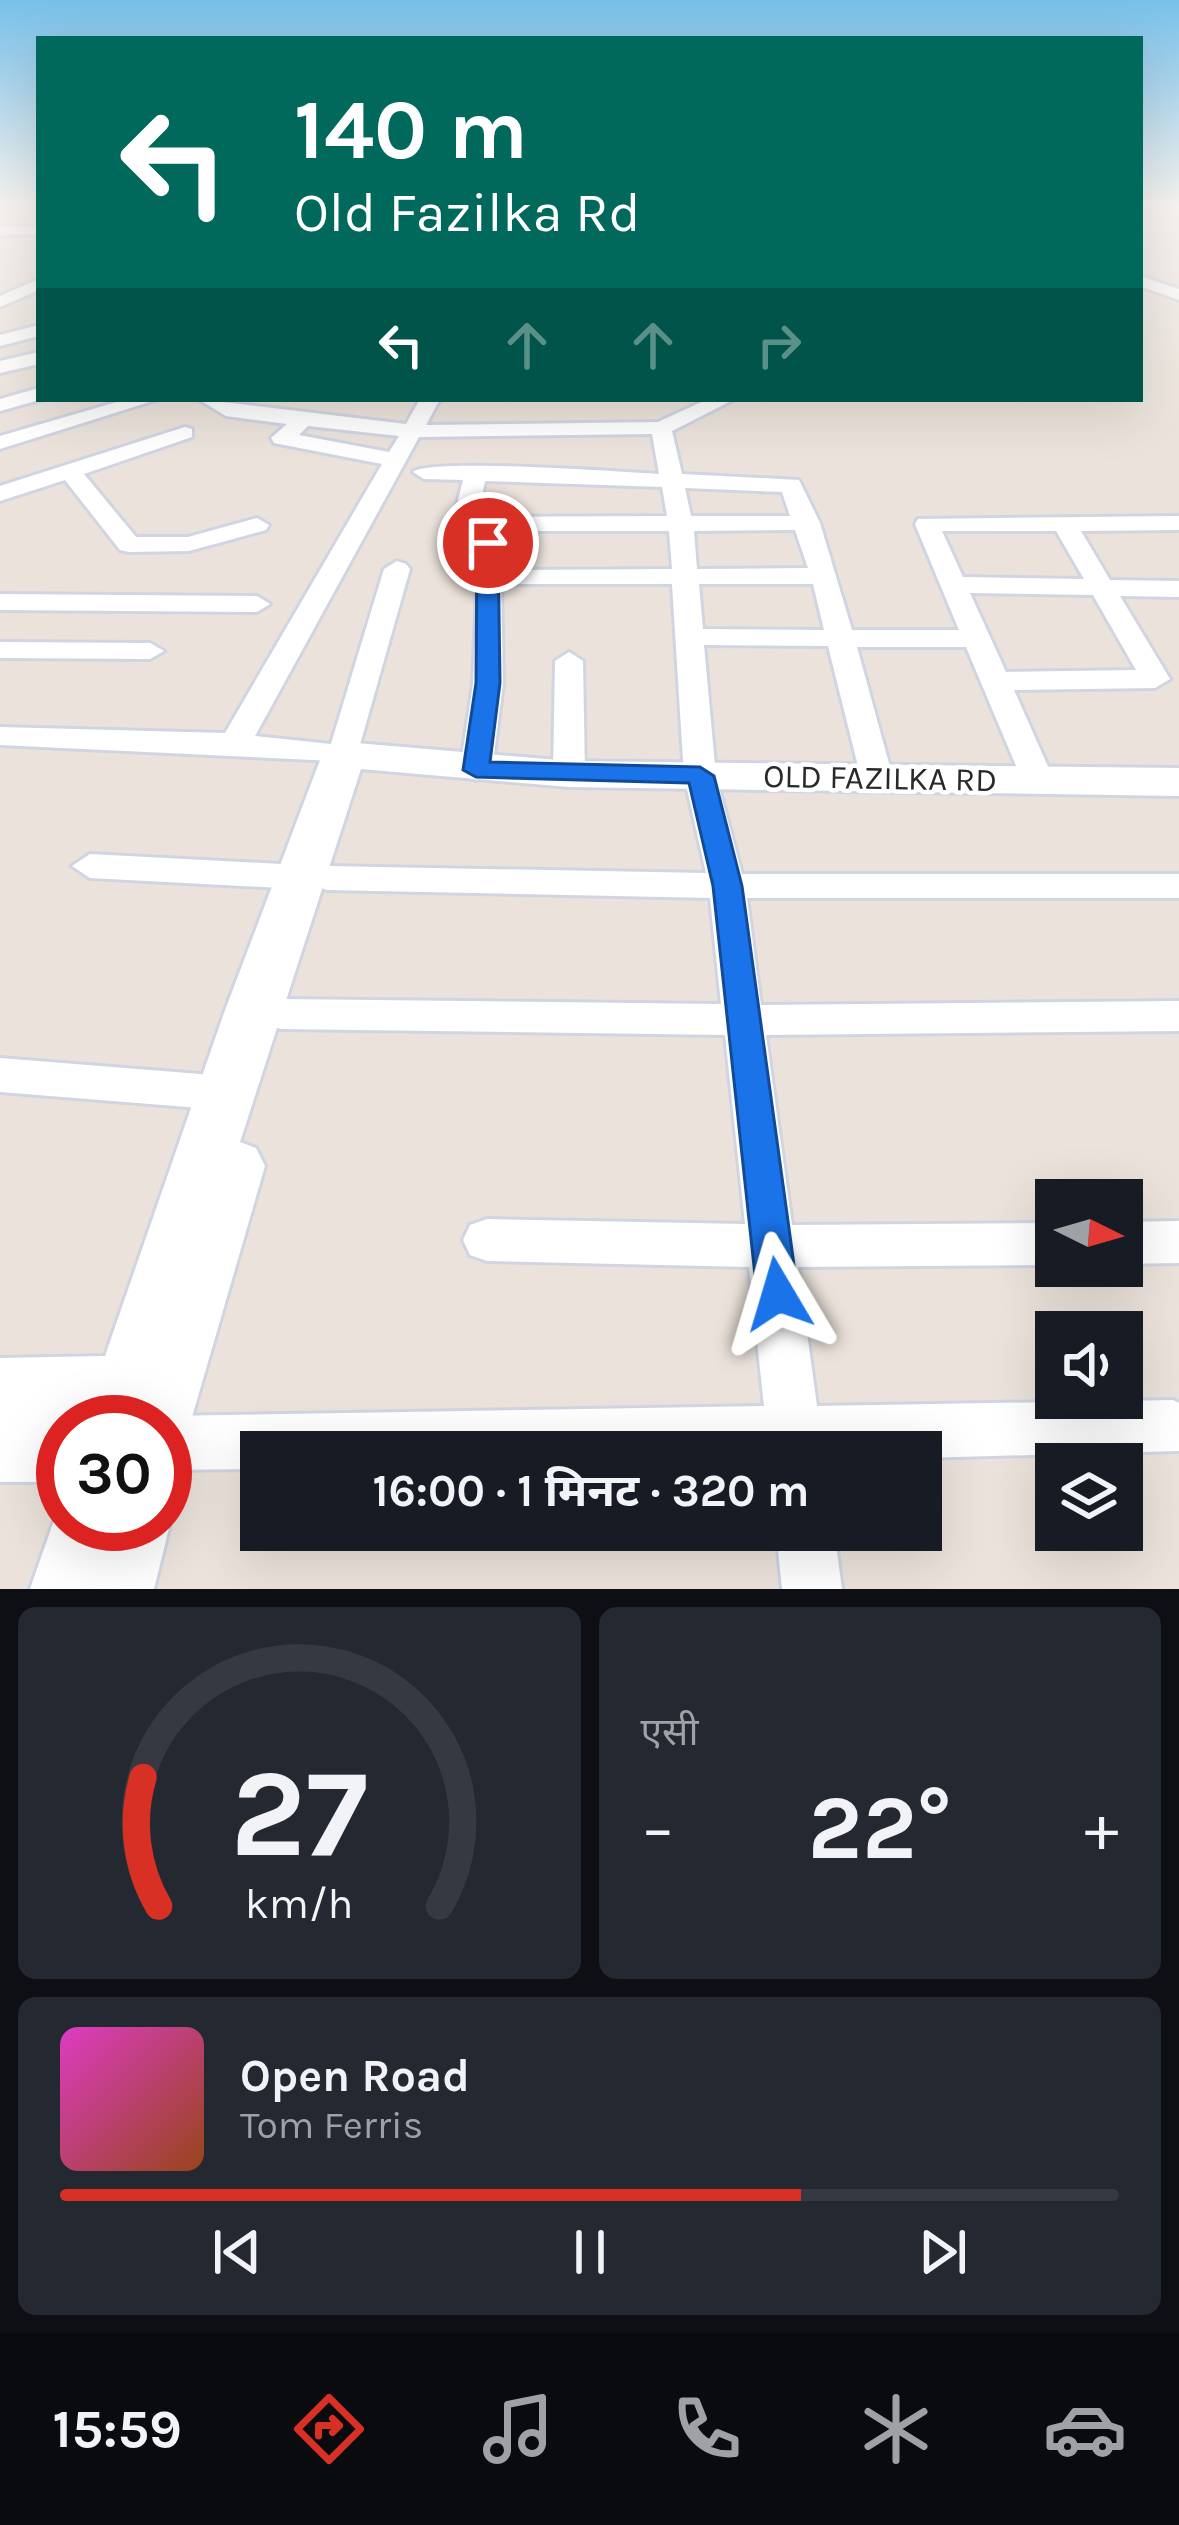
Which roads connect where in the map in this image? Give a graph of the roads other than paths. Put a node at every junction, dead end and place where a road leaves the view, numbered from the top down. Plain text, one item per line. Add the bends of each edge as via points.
1 (1143, 282) edge
2 (36, 285) edge
3 (1179, 295) edge
4 (0, 302) edge
5 (36, 304) edge
6 (36, 330) edge
7 (0, 341) edge
8 (36, 347) edge
9 (0, 358) edge
10 (36, 359) edge
11 (0, 367) edge
12 (36, 395) edge
13 (139, 402) edge
14 (214, 402) edge
15 (428, 402) edge
16 (718, 402) edge
17 (0, 405) edge
18 (304, 420) junction
19 (661, 428) junction
20 (414, 431) junction
21 (185, 433) dead end
22 (0, 443) edge
23 (395, 460) junction
24 (70, 471) junction
25 (424, 472) dead end
26 (476, 472) junction
27 (670, 478) junction
28 (0, 494) edge
29 (1063, 520) junction
30 (808, 523) junction
31 (1179, 523) edge
32 (257, 525) dead end
33 (681, 525) junction
34 (488, 543) dead end
35 (397, 568) dead end
36 (686, 576) junction
37 (824, 576) junction
38 (503, 577) dead end
39 (955, 585) junction
40 (1101, 588) junction
41 (1179, 589) edge
42 (0, 602) edge
43 (257, 604) dead end
44 (690, 637) junction
45 (840, 639) junction
46 (980, 639) junction
47 (0, 650) edge
48 (150, 651) dead end
49 (569, 661) dead end
50 (999, 681) junction
51 (0, 736) edge
52 (235, 743) junction
53 (355, 757) junction
54 (476, 770) junction
55 (568, 774) junction
56 (700, 776) junction
57 (877, 778) junction
58 (1038, 780) junction
59 (1179, 782) edge
60 (90, 866) dead end
61 (314, 877) junction
62 (728, 886) junction
63 (1179, 886) edge
64 (277, 995) junction
65 (1179, 1016) edge
66 (745, 1020) junction
67 (0, 1075) edge
68 (225, 1093) junction
69 (487, 1240) dead end
70 (1179, 1242) edge
71 (1143, 1243) edge
72 (1035, 1244) edge
73 (772, 1246) junction
74 (0, 1393) edge
75 (152, 1395) edge
76 (153, 1395) edge
77 (36, 1398) edge
78 (192, 1416) edge
79 (1173, 1427) dead end
80 (514, 1431) edge
81 (793, 1431) edge
82 (942, 1437) edge
83 (0, 1445) edge
84 (36, 1445) edge
85 (81, 1551) edge
86 (124, 1551) edge
87 (807, 1551) edge
88 (70, 1589) edge
89 (114, 1589) edge
90 (812, 1589) edge

1 - 3 street
2 - 4 street
4 - 5 street
6 - 7 street
8 - 9 street
10 - 11 street
12 - 17 street
13 - 22 street
14 - 18 street via 233,412
15 - 20 street
16 - 19 street
18 - 20 street
18 - 23 street via 282,438
19 - 20 street
19 - 27 street
20 - 23 street
21 - 24 street
23 - 52 street
24 - 28 street
24 - 32 street via 128,545 189,544
25 - 26 street
26 - 27 street
26 - 33 street via 465,520 472,524
27 - 30 street via 786,482
27 - 33 street
29 - 31 street
29 - 39 street via 931,521
29 - 40 street
30 - 33 street
30 - 37 street
33 - 36 street
34 - 54 street via 488,683
35 - 53 street
36 - 37 street
36 - 38 street
36 - 44 street
37 - 45 street
39 - 40 street
39 - 46 street
40 - 41 street
40 - 50 street via 1155,679
42 - 43 street
44 - 45 street
44 - 56 street
45 - 46 street
45 - 57 street
46 - 50 street
47 - 48 street
49 - 55 street
50 - 58 street
51 - 52 street
52 - 53 street
53 - 54 main road, OLD FAZILKA RD
53 - 61 main road
54 - 55 main road, OLD FAZILKA RD
55 - 56 main road, OLD FAZILKA RD
56 - 57 main road, OLD FAZILKA RD
56 - 62 street
57 - 58 main road, OLD FAZILKA RD
58 - 59 main road, OLD FAZILKA RD
60 - 61 street
61 - 62 street
61 - 64 main road
62 - 63 street
62 - 66 street
64 - 66 street
64 - 68 main road
64 - 76 main road
65 - 66 street
66 - 73 street
67 - 68 street
68 - 75 main road
69 - 73 street
70 - 71 street
72 - 73 street
73 - 81 street
74 - 77 main road
78 - 80 street
79 - 82 street
83 - 84 main road
85 - 88 main road
86 - 89 main road
87 - 90 street

